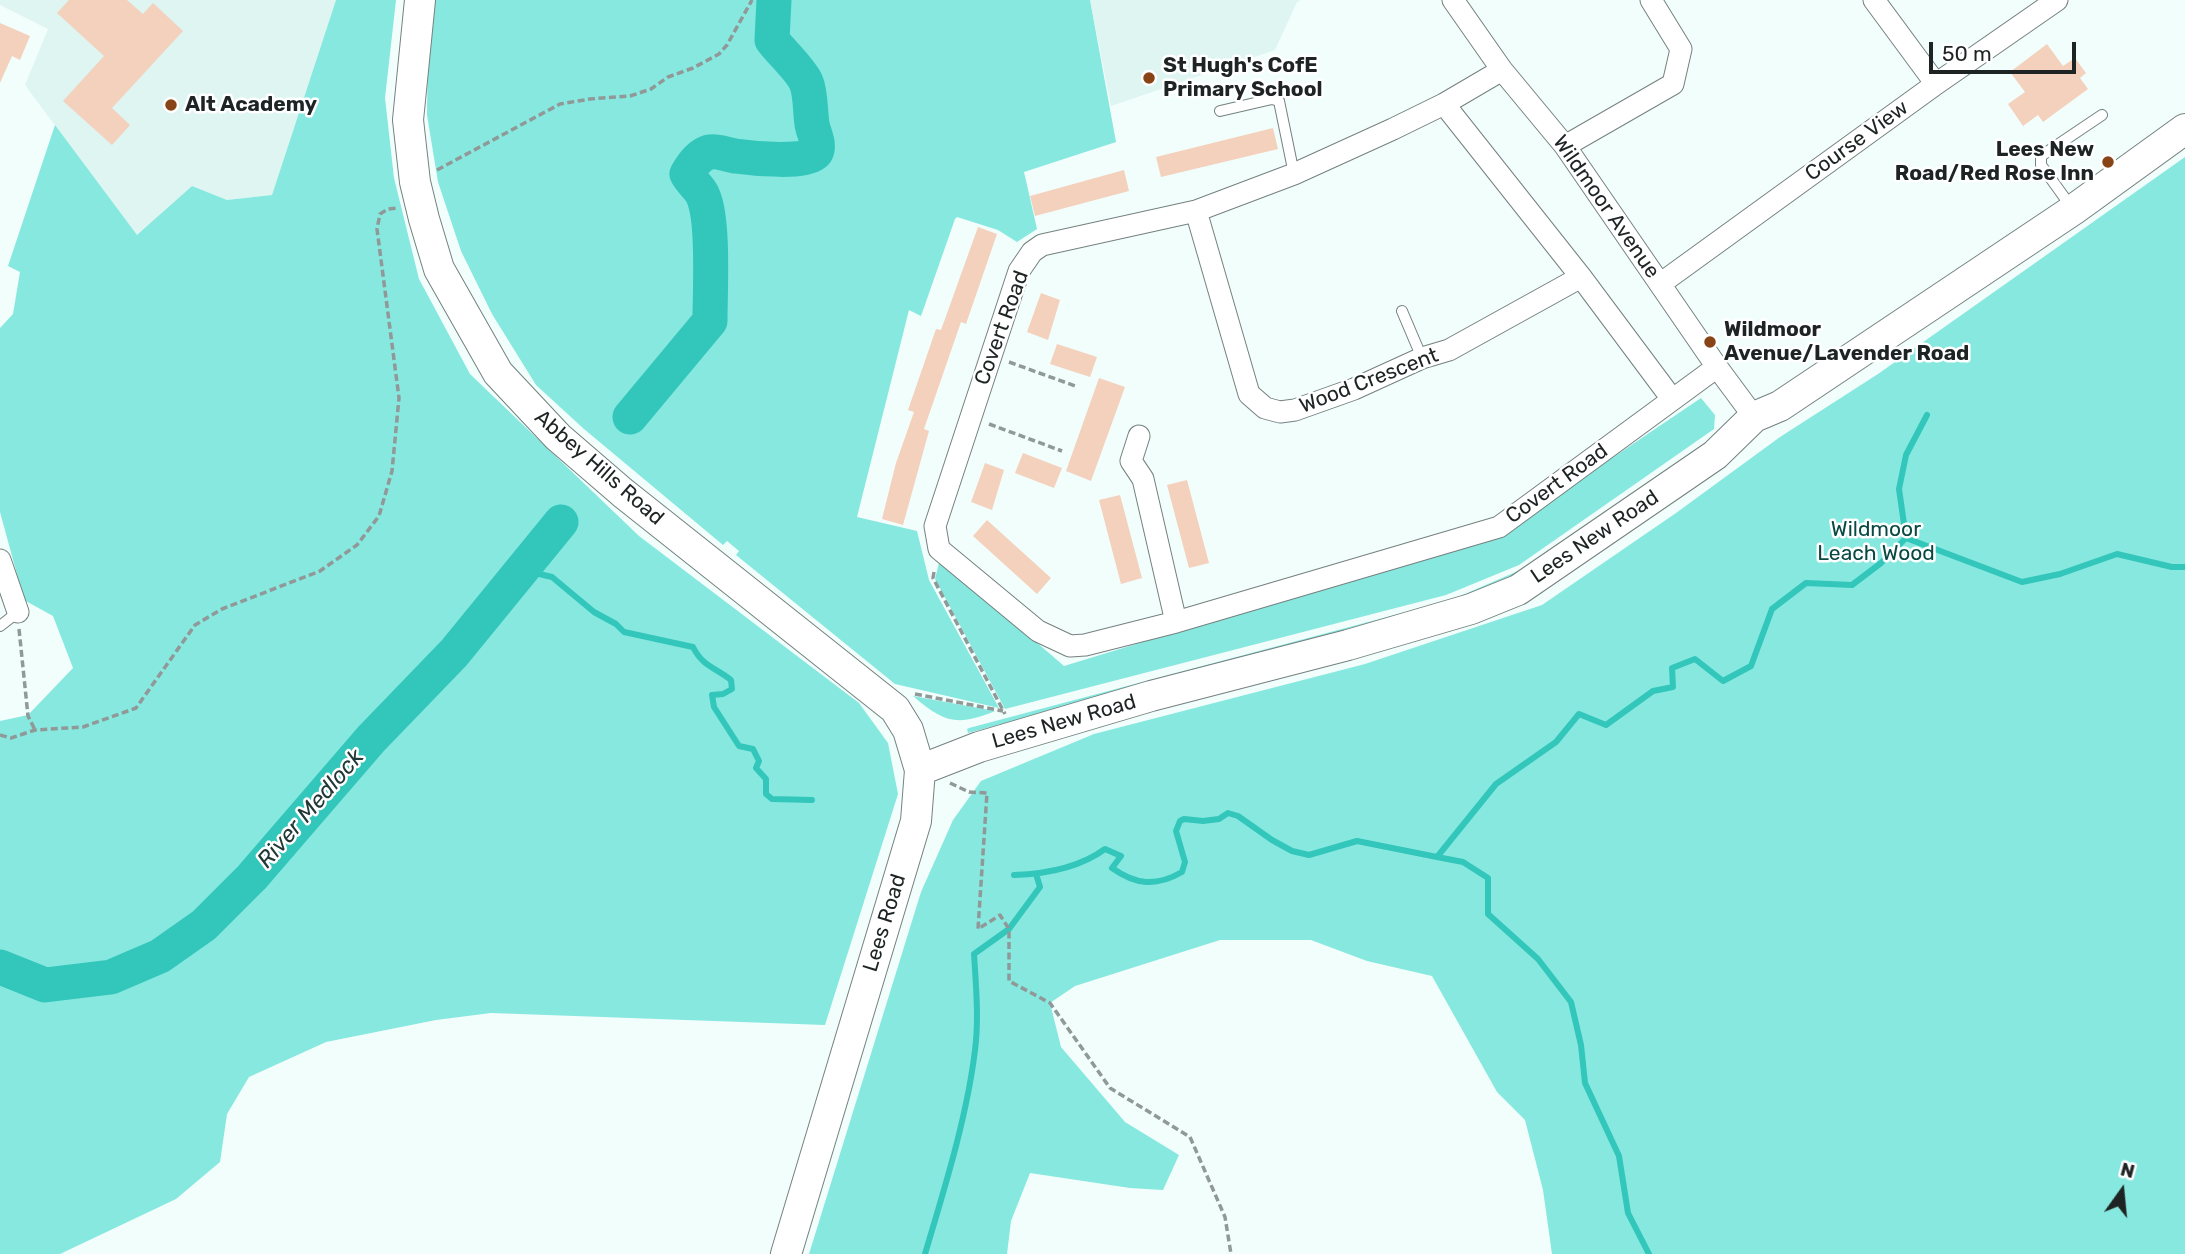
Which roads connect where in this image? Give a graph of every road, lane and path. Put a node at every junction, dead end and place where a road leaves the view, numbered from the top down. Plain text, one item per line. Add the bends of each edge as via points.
1 (420, 0) edge
2 (752, 0) edge
3 (1454, 0) edge
4 (1651, 0) edge
5 (1874, 0) edge
6 (2057, 0) edge
7 (1502, 70) junction
8 (1936, 84) junction
9 (1444, 104) junction
10 (1220, 111) dead end
11 (2102, 115) dead end
12 (2185, 129) edge
13 (1565, 146) junction
14 (1294, 174) junction
15 (417, 193) junction
16 (2073, 210) junction
17 (1196, 211) junction
18 (1581, 277) junction
19 (1660, 284) junction
20 (1402, 311) dead end
21 (991, 355) junction
22 (1422, 358) junction
23 (1717, 367) junction
24 (1078, 387) dead end
25 (1672, 399) junction
26 (1754, 417) junction
27 (970, 418) junction
28 (1139, 436) dead end
29 (1062, 452) dead end
30 (939, 549) junction
31 (0, 560) edge
32 (18, 612) junction
33 (1176, 622) junction
34 (0, 626) edge
35 (908, 693) dead end
36 (35, 730) junction
37 (0, 735) edge
38 (920, 770) junction
39 (786, 1254) edge
40 (1231, 1254) edge

1 - 15 main road, Abbey Hills Road via 408,120
2 - 15 path via 719,54 630,96 560,104
3 - 7 street, Wildmoor Avenue
4 - 13 street via 1681,49 1674,84
5 - 8 street
6 - 8 street, Course View
7 - 9 street, Covert Road
7 - 13 street, Wildmoor Avenue
8 - 19 street, Course View
9 - 14 street, Covert Road
9 - 18 street
10 - 14 lane via 1279,101
11 - 16 lane via 2041,156 2041,165
12 - 16 main road, Lees New Road
13 - 19 street, Wildmoor Avenue
14 - 17 street, Covert Road
15 - 36 path via 380,214 377,229 399,398 392,471 379,516 357,545 320,571 222,609 195,625 136,708 83,727
15 - 38 main road, Abbey Hills Road via 439,269 498,373 558,437 623,493 895,709 908,730
16 - 26 main road, Lees New Road via 1780,406
17 - 21 street, Covert Road via 1032,252 1019,271
17 - 22 street, Wood Crescent via 1249,394 1265,408 1295,410
18 - 22 street, Wood Crescent via 1449,350
18 - 25 street
19 - 23 street, Wildmoor Avenue
20 - 22 lane
21 - 24 path
21 - 27 street, Covert Road
23 - 25 street, Covert Road
23 - 26 street, Wildmoor Avenue
25 - 33 street, Covert Road via 1499,527
26 - 38 main road, Lees New Road via 1715,456 1518,590 1471,609 1349,645 992,743
27 - 29 path
27 - 30 street, Covert Road via 935,526
28 - 33 street via 1131,461 1143,479
30 - 33 street, Covert Road via 1038,631 1070,646
30 - 35 path via 933,578 1004,713
31 - 32 street
32 - 34 lane
32 - 36 path via 28,716
36 - 37 path via 11,738
38 - 39 main road, Lees Road via 916,821
38 - 40 path via 969,792 987,793 978,929 1000,915 1009,929 1009,981 1050,1003 1110,1088 1190,1137 1225,1217

